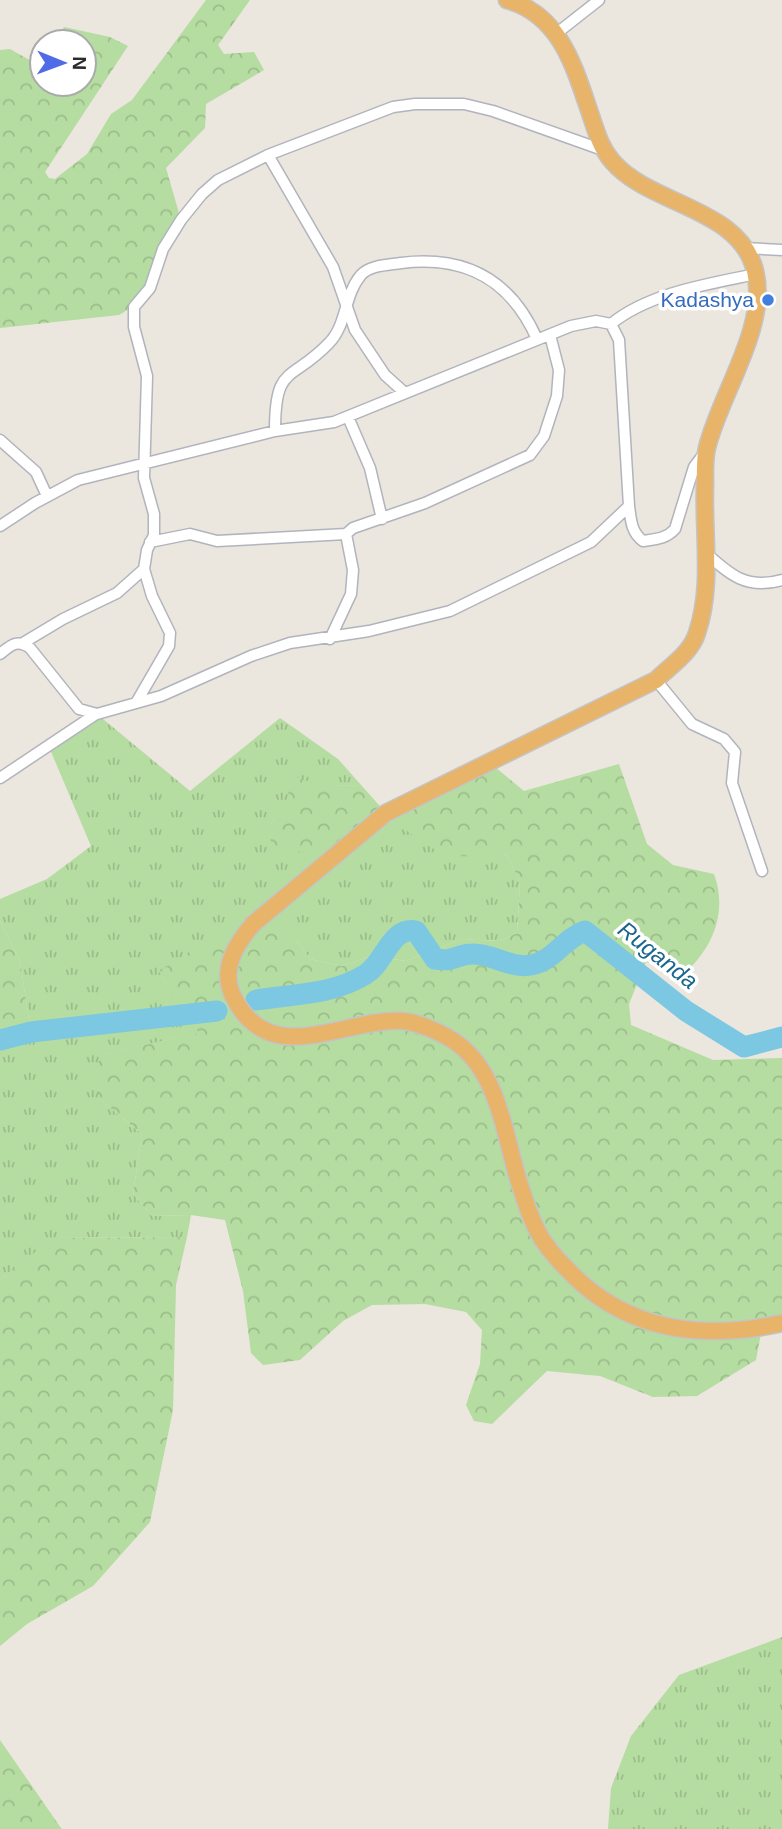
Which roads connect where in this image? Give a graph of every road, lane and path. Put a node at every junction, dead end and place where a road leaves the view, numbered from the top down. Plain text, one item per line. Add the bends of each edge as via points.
1 (507, 0) edge
2 (598, 0) edge
3 (557, 33) junction
4 (603, 150) junction
5 (268, 155) junction
6 (744, 248) junction
7 (782, 250) edge
8 (756, 274) junction
9 (347, 302) junction
10 (611, 324) junction
11 (550, 335) junction
12 (537, 339) junction
13 (405, 393) junction
14 (348, 417) junction
15 (275, 431) junction
16 (0, 440) edge
17 (706, 452) junction
18 (144, 462) junction
19 (47, 496) junction
20 (629, 506) junction
21 (382, 519) junction
22 (0, 526) edge
23 (346, 534) junction
24 (150, 542) junction
25 (705, 552) junction
26 (144, 569) junction
27 (782, 580) edge
28 (330, 639) junction
29 (23, 643) junction
30 (0, 654) edge
31 (656, 680) junction
32 (136, 703) junction
33 (97, 714) junction
34 (0, 778) edge
35 (762, 871) dead end
36 (782, 1323) edge

1 - 3 highway via 538,14
2 - 3 street
3 - 4 highway
4 - 5 street via 493,111 464,104 415,104 393,107
4 - 6 highway via 638,186 711,218
5 - 9 street via 333,267
5 - 18 street via 218,180 202,194 163,249 150,288 134,307 146,376
6 - 7 street
6 - 8 highway
8 - 10 street via 630,309
8 - 17 highway via 755,315
9 - 12 street via 363,273 373,268 450,261 473,268 516,301
9 - 13 street via 355,330 385,375
9 - 15 street via 329,344 279,387
10 - 11 street via 596,321
10 - 20 street via 619,340 623,377
11 - 12 street
11 - 21 street via 559,370 557,396 544,436 530,455
12 - 13 street
13 - 14 street
14 - 15 street
14 - 21 street via 370,468
15 - 18 street
16 - 19 street via 36,472
17 - 20 street via 694,467 679,519 668,536 643,541 637,537
17 - 25 highway
18 - 19 street via 78,480
18 - 24 street via 153,514
19 - 22 street
20 - 28 street via 591,542 450,611
21 - 23 street
23 - 24 street via 217,541 190,534
23 - 28 street via 353,570 351,594
24 - 26 street
25 - 27 street via 732,578 760,584
25 - 31 highway via 704,608 696,636
26 - 29 street via 117,593
26 - 32 street via 170,634 169,646
28 - 32 street via 290,643
29 - 30 street via 14,643
29 - 33 street via 79,709
31 - 35 street via 692,724 724,739 735,752 732,783
31 - 36 highway via 386,813 237,942 228,968 230,990 242,1015 274,1034 323,1035 384,1021 408,1022 457,1043 477,1062 492,1090 537,1231 583,1286 610,1307 667,1327 713,1331
32 - 33 street
33 - 34 street

